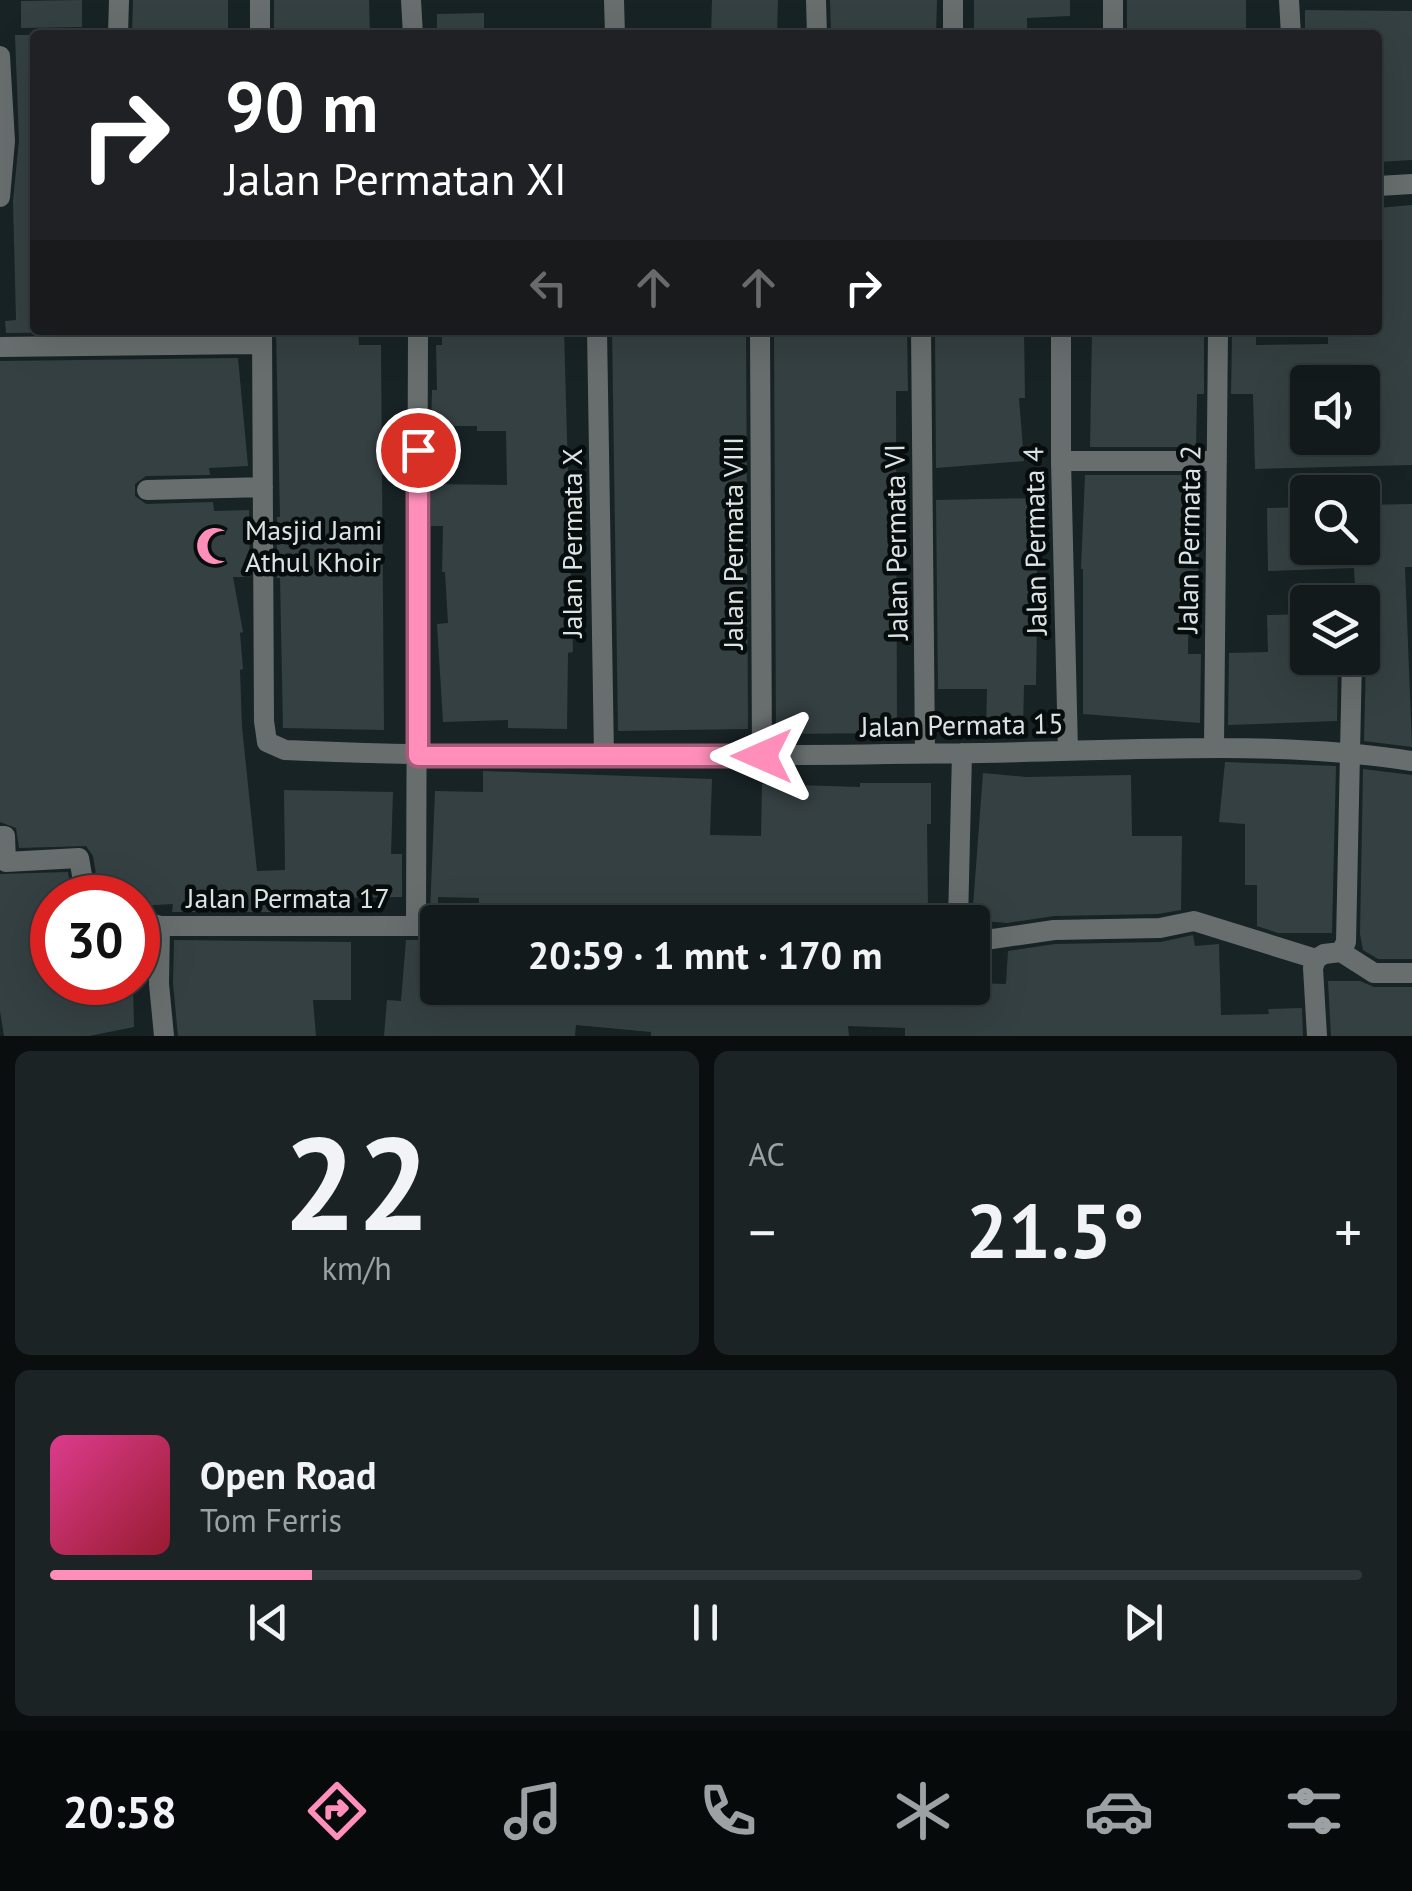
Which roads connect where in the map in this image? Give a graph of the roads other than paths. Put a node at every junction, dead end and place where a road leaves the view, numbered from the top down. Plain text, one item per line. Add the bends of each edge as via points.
1 (119, 0) edge
2 (260, 0) edge
3 (411, 0) edge
4 (614, 0) edge
5 (816, 0) edge
6 (953, 0) edge
7 (1113, 0) edge
8 (1289, 0) edge
9 (118, 30) edge
10 (260, 30) edge
11 (413, 30) edge
12 (614, 30) edge
13 (816, 30) edge
14 (953, 30) edge
15 (1114, 30) edge
16 (1291, 30) edge
17 (0, 56) edge
18 (1412, 184) edge
19 (1382, 186) edge
20 (0, 196) edge
21 (418, 335) edge
22 (598, 335) edge
23 (760, 335) edge
24 (920, 335) edge
25 (1061, 335) edge
26 (1218, 335) edge
27 (262, 337) edge
28 (0, 347) edge
29 (1061, 461) junction
30 (1217, 461) junction
31 (262, 487) junction
32 (146, 490) dead end
33 (1352, 675) edge
34 (1214, 748) junction
35 (1068, 752) junction
36 (925, 753) junction
37 (962, 753) junction
38 (1350, 754) junction
39 (418, 756) junction
40 (604, 756) junction
41 (762, 756) junction
42 (1412, 761) edge
43 (0, 836) edge
44 (82, 875) edge
45 (958, 905) edge
46 (416, 925) junction
47 (420, 925) edge
48 (160, 926) edge
49 (990, 939) edge
50 (1341, 952) junction
51 (1316, 958) junction
52 (1412, 973) edge
53 (160, 1001) edge
54 (164, 1036) edge
55 (1317, 1036) edge

1 - 9 street
2 - 10 street
3 - 11 street
4 - 12 street
5 - 13 street
6 - 14 street
7 - 15 street
8 - 16 street
17 - 20 street
18 - 19 street
21 - 39 street
22 - 40 street, Jalan Permata X
23 - 41 street, Jalan Permata VIII
24 - 36 street, Jalan Permata VI
25 - 29 street, Jalan Permata 4
26 - 30 street, Jalan Permata 2
27 - 28 street
27 - 31 street
29 - 30 street
29 - 35 street, Jalan Permata 4
30 - 34 street, Jalan Permata 2
31 - 32 street
31 - 39 street, Jalan Permata 15 via 267,742 285,750
33 - 38 street
34 - 35 street, Jalan Permata 15
34 - 38 street, Jalan Permata 15
35 - 37 street, Jalan Permata 15
36 - 37 street, Jalan Permata 15
36 - 41 street, Jalan Permata 15
37 - 45 street
38 - 42 street, Jalan Permata 15
38 - 50 street
39 - 40 street, Jalan Permata 15
39 - 46 street
40 - 41 street, Jalan Permata 15
43 - 44 street via 6,862 79,858
46 - 47 street, Jalan Permata 17
46 - 48 street, Jalan Permata 17
49 - 51 street via 1194,921
50 - 51 street
50 - 52 street via 1374,974
51 - 55 street
53 - 54 street

